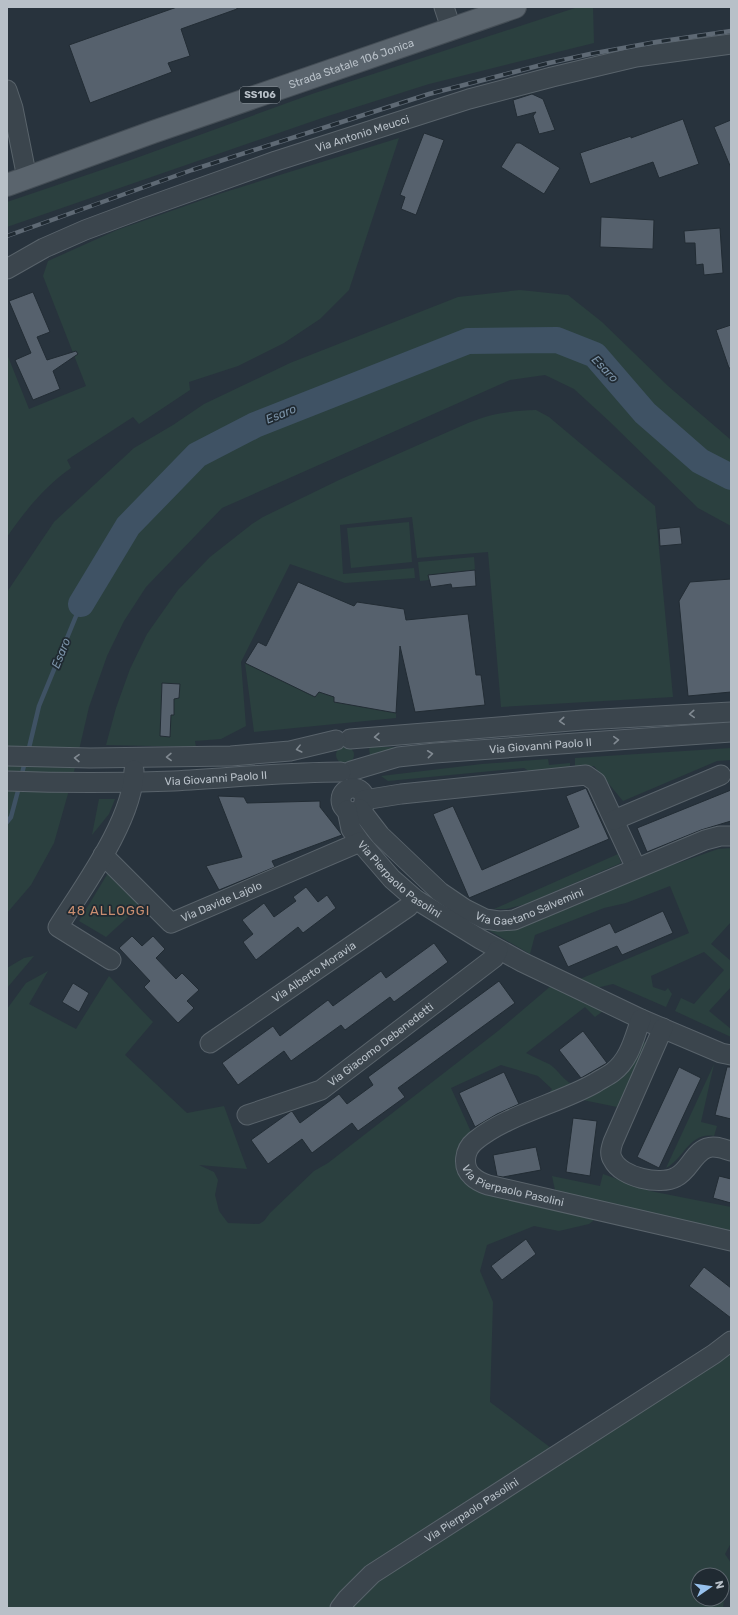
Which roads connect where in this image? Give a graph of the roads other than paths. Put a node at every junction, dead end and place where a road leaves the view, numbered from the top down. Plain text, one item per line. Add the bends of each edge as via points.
1 (444, 7) edge
2 (515, 7) edge
3 (451, 28) junction
4 (731, 44) edge
5 (7, 90) edge
6 (27, 178) junction
7 (7, 185) edge
8 (7, 269) edge
9 (731, 712) edge
10 (731, 732) edge
11 (343, 739) junction
12 (7, 756) edge
13 (398, 757) junction
14 (125, 758) junction
15 (346, 771) junction
16 (292, 772) junction
17 (721, 775) dead end
18 (7, 781) edge
19 (125, 781) junction
20 (354, 800) junction
21 (614, 820) junction
22 (731, 836) edge
23 (360, 842) junction
24 (103, 855) junction
25 (636, 868) junction
26 (415, 899) junction
27 (498, 950) junction
28 (111, 960) dead end
29 (641, 1019) junction
30 (663, 1028) junction
31 (210, 1043) dead end
32 (731, 1055) edge
33 (247, 1115) dead end
34 (731, 1151) edge
35 (731, 1241) edge
36 (731, 1341) edge
37 (340, 1608) edge

1 - 3 street
2 - 3 main road, Strada Statale 106 Jonica / SS106
3 - 6 main road, Strada Statale 106 Jonica / SS106
4 - 8 street, Via Antonio Meucci via 636,57 469,99 276,161 144,208 51,245
5 - 6 street
6 - 7 main road, Strada Statale 106 Jonica / SS106
9 -> 11 street, Via Giovanni Paolo II via 583,720
13 -> 10 street, Via Giovanni Paolo II
11 -> 14 street, Via Giovanni Paolo II via 282,752 231,756
11 - 15 street via 358,746 361,757 359,763
11 - 15 street via 329,747 327,757 331,767
14 -> 12 street, Via Giovanni Paolo II
13 - 15 street, Via Giovanni Paolo II
13 - 20 street via 371,773
14 - 19 street
15 - 16 street, Via Giovanni Paolo II
16 - 19 street, Via Giovanni Paolo II via 233,778
16 - 20 street, Via Gaetano Salvemini via 328,783
17 - 21 street
18 - 19 street, Via Giovanni Paolo II
19 - 24 street via 127,810
20 - 21 street via 586,775 596,782
20 - 23 street, Via Pierpaolo Pasolini via 351,829
20 - 25 street, Via Gaetano Salvemini via 380,835 422,876 440,892 485,919 514,920
21 - 25 street
22 - 25 street, Via Gaetano Salvemini via 705,840
23 - 24 street, Via Davide Lajolo via 171,923
23 - 26 street, Via Pierpaolo Pasolini via 392,879
24 - 28 street via 58,927
26 - 27 street, Via Pierpaolo Pasolini
26 - 31 street, Via Alberto Moravia via 408,907
27 - 29 street, Via Pierpaolo Pasolini
27 - 33 street, Via Giacomo Debenedetti via 494,958 321,1090
29 - 30 street, Via Pierpaolo Pasolini
29 - 35 street, Via Pierpaolo Pasolini via 624,1062 613,1073 583,1090 502,1124 480,1138 467,1152 468,1171 479,1182 488,1185
30 - 32 street, Via Pierpaolo Pasolini
30 - 34 street via 613,1142 610,1151 612,1159 625,1172 660,1181 681,1175 700,1151 714,1147
36 - 37 street, Via Pierpaolo Pasolini via 372,1574

